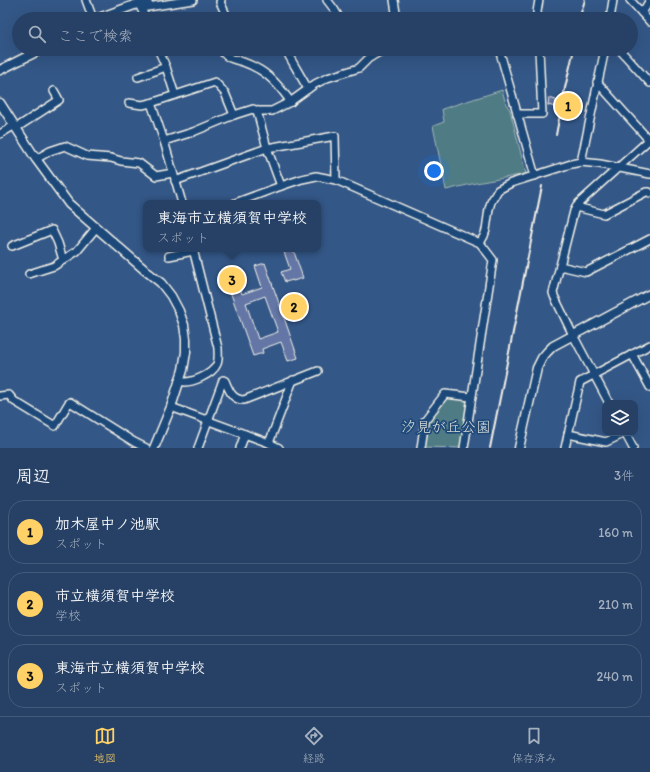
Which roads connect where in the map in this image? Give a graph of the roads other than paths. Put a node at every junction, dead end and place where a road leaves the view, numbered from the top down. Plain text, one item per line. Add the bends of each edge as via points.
1 (86, 0) edge
2 (148, 0) edge
3 (193, 0) edge
4 (221, 0) edge
5 (327, 0) edge
6 (394, 0) edge
7 (540, 0) edge
8 (613, 0) edge
9 (630, 0) edge
10 (650, 0) edge
11 (140, 6) junction
12 (92, 12) edge
13 (119, 12) edge
14 (143, 12) edge
15 (225, 12) edge
16 (336, 12) edge
17 (396, 12) edge
18 (538, 12) edge
19 (611, 12) edge
20 (642, 13) junction
21 (650, 22) edge
22 (28, 56) edge
23 (161, 56) edge
24 (226, 56) edge
25 (289, 56) dead end
26 (501, 56) edge
27 (539, 56) edge
28 (603, 56) edge
29 (626, 56) edge
30 (371, 57) edge
31 (166, 67) junction
32 (0, 70) edge
33 (138, 77) dead end
34 (597, 82) junction
35 (650, 82) edge
36 (308, 89) junction
37 (54, 91) dead end
38 (175, 95) junction
39 (291, 102) junction
40 (0, 103) edge
41 (129, 103) dead end
42 (151, 103) junction
43 (256, 111) junction
44 (517, 114) junction
45 (234, 115) junction
46 (15, 126) junction
47 (0, 134) edge
48 (650, 140) edge
49 (164, 141) junction
50 (268, 148) junction
51 (36, 159) junction
52 (581, 162) junction
53 (619, 168) junction
54 (173, 173) junction
55 (650, 174) edge
56 (535, 176) junction
57 (336, 180) junction
58 (176, 181) junction
59 (281, 186) junction
60 (650, 193) edge
61 (181, 200) edge
62 (243, 200) edge
63 (576, 207) junction
64 (96, 228) junction
65 (650, 239) edge
66 (480, 244) junction
67 (12, 246) dead end
68 (185, 252) edge
69 (194, 252) edge
70 (169, 256) dead end
71 (63, 260) junction
72 (560, 266) junction
73 (29, 274) dead end
74 (650, 294) edge
75 (573, 335) junction
76 (650, 346) edge
77 (632, 354) junction
78 (318, 371) dead end
79 (594, 374) junction
80 (293, 380) junction
81 (179, 381) junction
82 (650, 388) edge
83 (0, 396) edge
84 (471, 397) junction
85 (607, 400) edge
86 (170, 407) junction
87 (208, 421) junction
88 (245, 434) junction
89 (568, 434) junction
90 (619, 436) edge
91 (627, 436) edge
92 (269, 442) junction
93 (146, 448) edge
94 (154, 448) edge
95 (198, 448) edge
96 (240, 448) edge
97 (279, 448) edge
98 (421, 448) edge
99 (464, 448) edge
100 (519, 448) edge
101 (565, 448) edge
102 (633, 448) edge

1 - 12 street
2 - 11 street
3 - 11 street
4 - 15 street
5 - 16 street
6 - 17 street
7 - 18 street
8 - 19 street
9 - 20 street
10 - 20 street
11 - 13 street
11 - 14 street
20 - 21 street
22 - 32 street
23 - 31 street
24 - 39 street via 261,71 280,87
25 - 36 street
26 - 44 street
27 - 44 street via 542,114
28 - 34 street
29 - 35 street
30 - 36 street via 359,68 327,78
31 - 33 street
31 - 38 street
34 - 48 street
34 - 52 street
36 - 39 street
37 - 46 street via 59,100
38 - 42 street
38 - 45 street via 215,82 225,93
39 - 43 street via 272,111
40 - 46 street
41 - 42 street
42 - 49 street
43 - 45 street via 253,109
43 - 50 street
44 - 56 street
45 - 49 street
46 - 47 street
46 - 51 street
48 - 53 street
49 - 54 street
50 - 57 street via 335,136
50 - 58 street
50 - 59 street
51 - 54 street via 65,146 87,156 139,163 156,176
51 - 64 street via 69,204
52 - 53 street
52 - 56 street
53 - 55 street
53 - 63 street
54 - 58 street
56 - 66 street via 498,190 491,202 486,230
57 - 59 street via 316,176
57 - 66 street
58 - 61 street
59 - 62 street
60 - 63 street via 646,192 604,214
63 - 72 street
64 - 71 street via 77,251
64 - 81 street via 161,283 177,306 186,339 184,366
65 - 72 street via 586,272
66 - 84 street via 492,260
67 - 71 street via 52,230
68 - 70 street
69 - 81 street via 218,348 218,363 208,374 184,383
71 - 73 street via 54,266
72 - 75 street via 553,294
74 - 75 street
75 - 79 street
75 - 100 street via 553,346 537,368
76 - 77 street
77 - 79 street
77 - 82 street
78 - 80 street
79 - 85 street
79 - 89 street via 580,382
80 - 87 street via 240,400 233,397 223,380
80 - 92 street
81 - 86 street
83 - 93 street via 9,394 14,401 55,426 70,402
84 - 98 street via 445,394 425,420
84 - 99 street
86 - 87 street
86 - 94 street
87 - 88 street
87 - 95 street
88 - 92 street
88 - 96 street
89 - 90 street via 606,442
89 - 101 street
91 - 102 street
92 - 97 street

